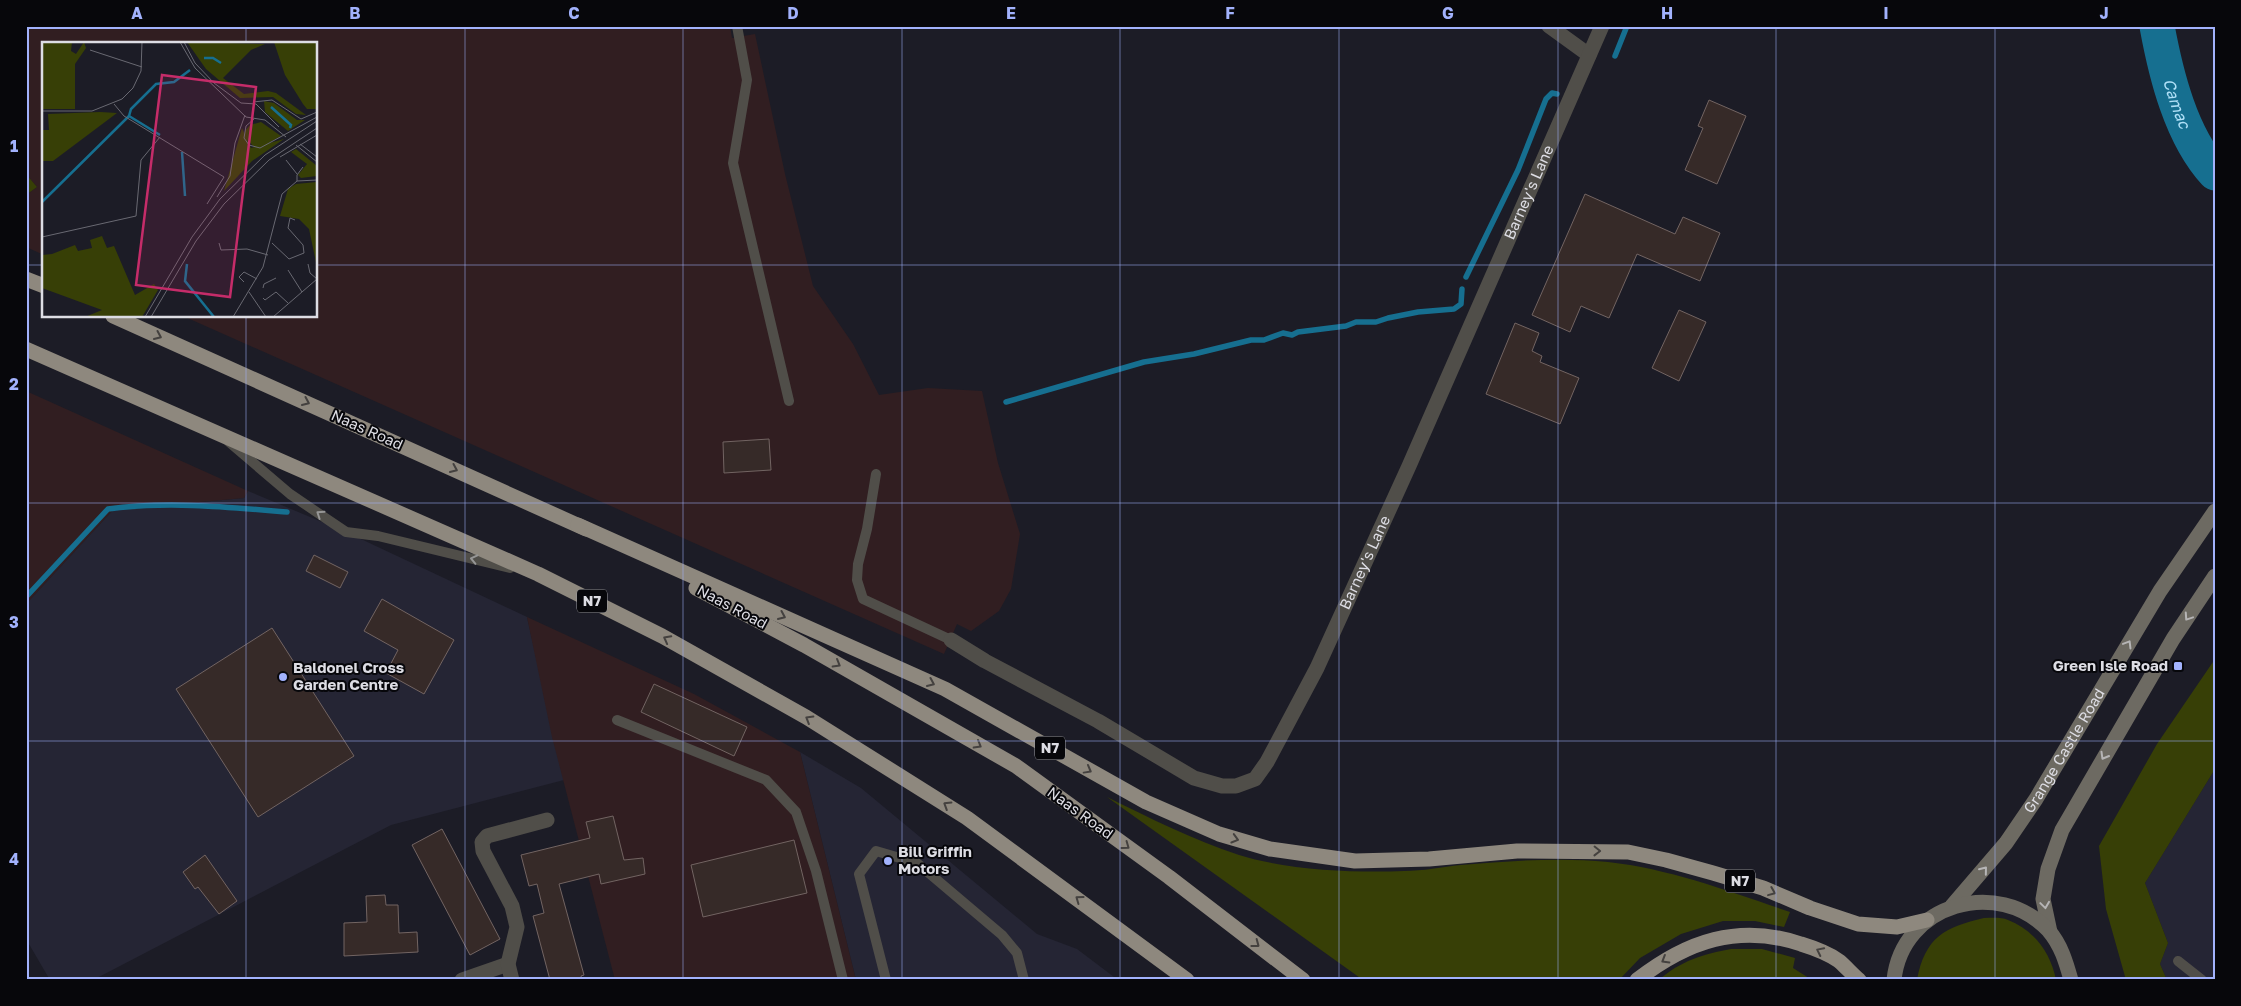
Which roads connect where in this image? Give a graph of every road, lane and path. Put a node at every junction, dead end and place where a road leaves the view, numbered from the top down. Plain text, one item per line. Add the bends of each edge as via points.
1 (737, 26) edge
2 (1549, 26) edge
3 (1602, 26) edge
4 (1589, 56) junction
5 (26, 279) edge
6 (42, 285) edge
7 (117, 318) edge
8 (26, 349) edge
9 (789, 401) dead end
10 (215, 430) junction
11 (876, 474) dead end
12 (2215, 511) edge
13 (578, 525) junction
14 (538, 574) junction
15 (2215, 576) edge
16 (951, 640) joint
17 (617, 720) dead end
18 (547, 820) dead end
19 (1952, 906) junction
20 (1927, 920) junction
21 (1118, 928) junction
22 (2050, 932) junction
23 (2178, 960) dead end
24 (508, 964) junction
25 (462, 980) edge
26 (512, 980) edge
27 (843, 980) edge
28 (886, 980) edge
29 (1024, 980) edge
30 (1175, 980) edge
31 (1188, 980) edge
32 (1303, 980) edge
33 (1637, 980) edge
34 (1859, 980) edge
35 (1894, 980) edge
36 (2071, 980) edge
37 (2202, 980) edge

1 - 9 lane via 747,80 733,163
2 - 4 street
3 - 4 street, Barney's Lane
4 - 16 street, Barney's Lane via 1321,660 1268,762 1255,780 1236,786 1222,786 1194,778
5 - 6 highway
7 -> 13 highway, Naas Road / N7
8 - 10 highway, N7
10 - 14 highway, N7
14 -> 10 lane via 378,536 346,532 290,494
11 - 16 lane via 858,564 857,580 863,599
19 -> 12 main road, Grange Castle Road via 2006,843 2036,799 2160,590
13 -> 20 highway, N7 via 945,689 1146,802 1220,834 1270,849 1355,861 1429,859 1517,851 1628,852 1763,888 1858,924 1897,927
13 -> 32 highway, Naas Road / N7 via 804,645 1016,766
21 -> 14 highway, N7 via 967,818 806,717 662,636
15 -> 22 main road, Grange Castle Road via 2168,647 2062,830 2048,869 2043,899
17 - 27 lane via 766,780 796,812 816,871
18 - 24 street via 487,836 482,842 483,851 512,906 517,927
19 - 20 main road, Grange Castle Road
19 - 22 main road, Grange Castle Road via 1978,901 2005,904 2029,914
20 - 35 main road, Grange Castle Road via 1900,956
21 - 30 highway, N7
21 - 31 highway, N7
22 - 36 main road, Grange Castle Road via 2064,955
23 - 37 lane
24 - 25 street
24 - 26 street
28 - 29 lane via 859,874 876,851 917,863 1002,935 1017,953
34 -> 33 highway via 1839,961 1814,948 1782,937 1746,935 1720,938 1687,948 1662,960

